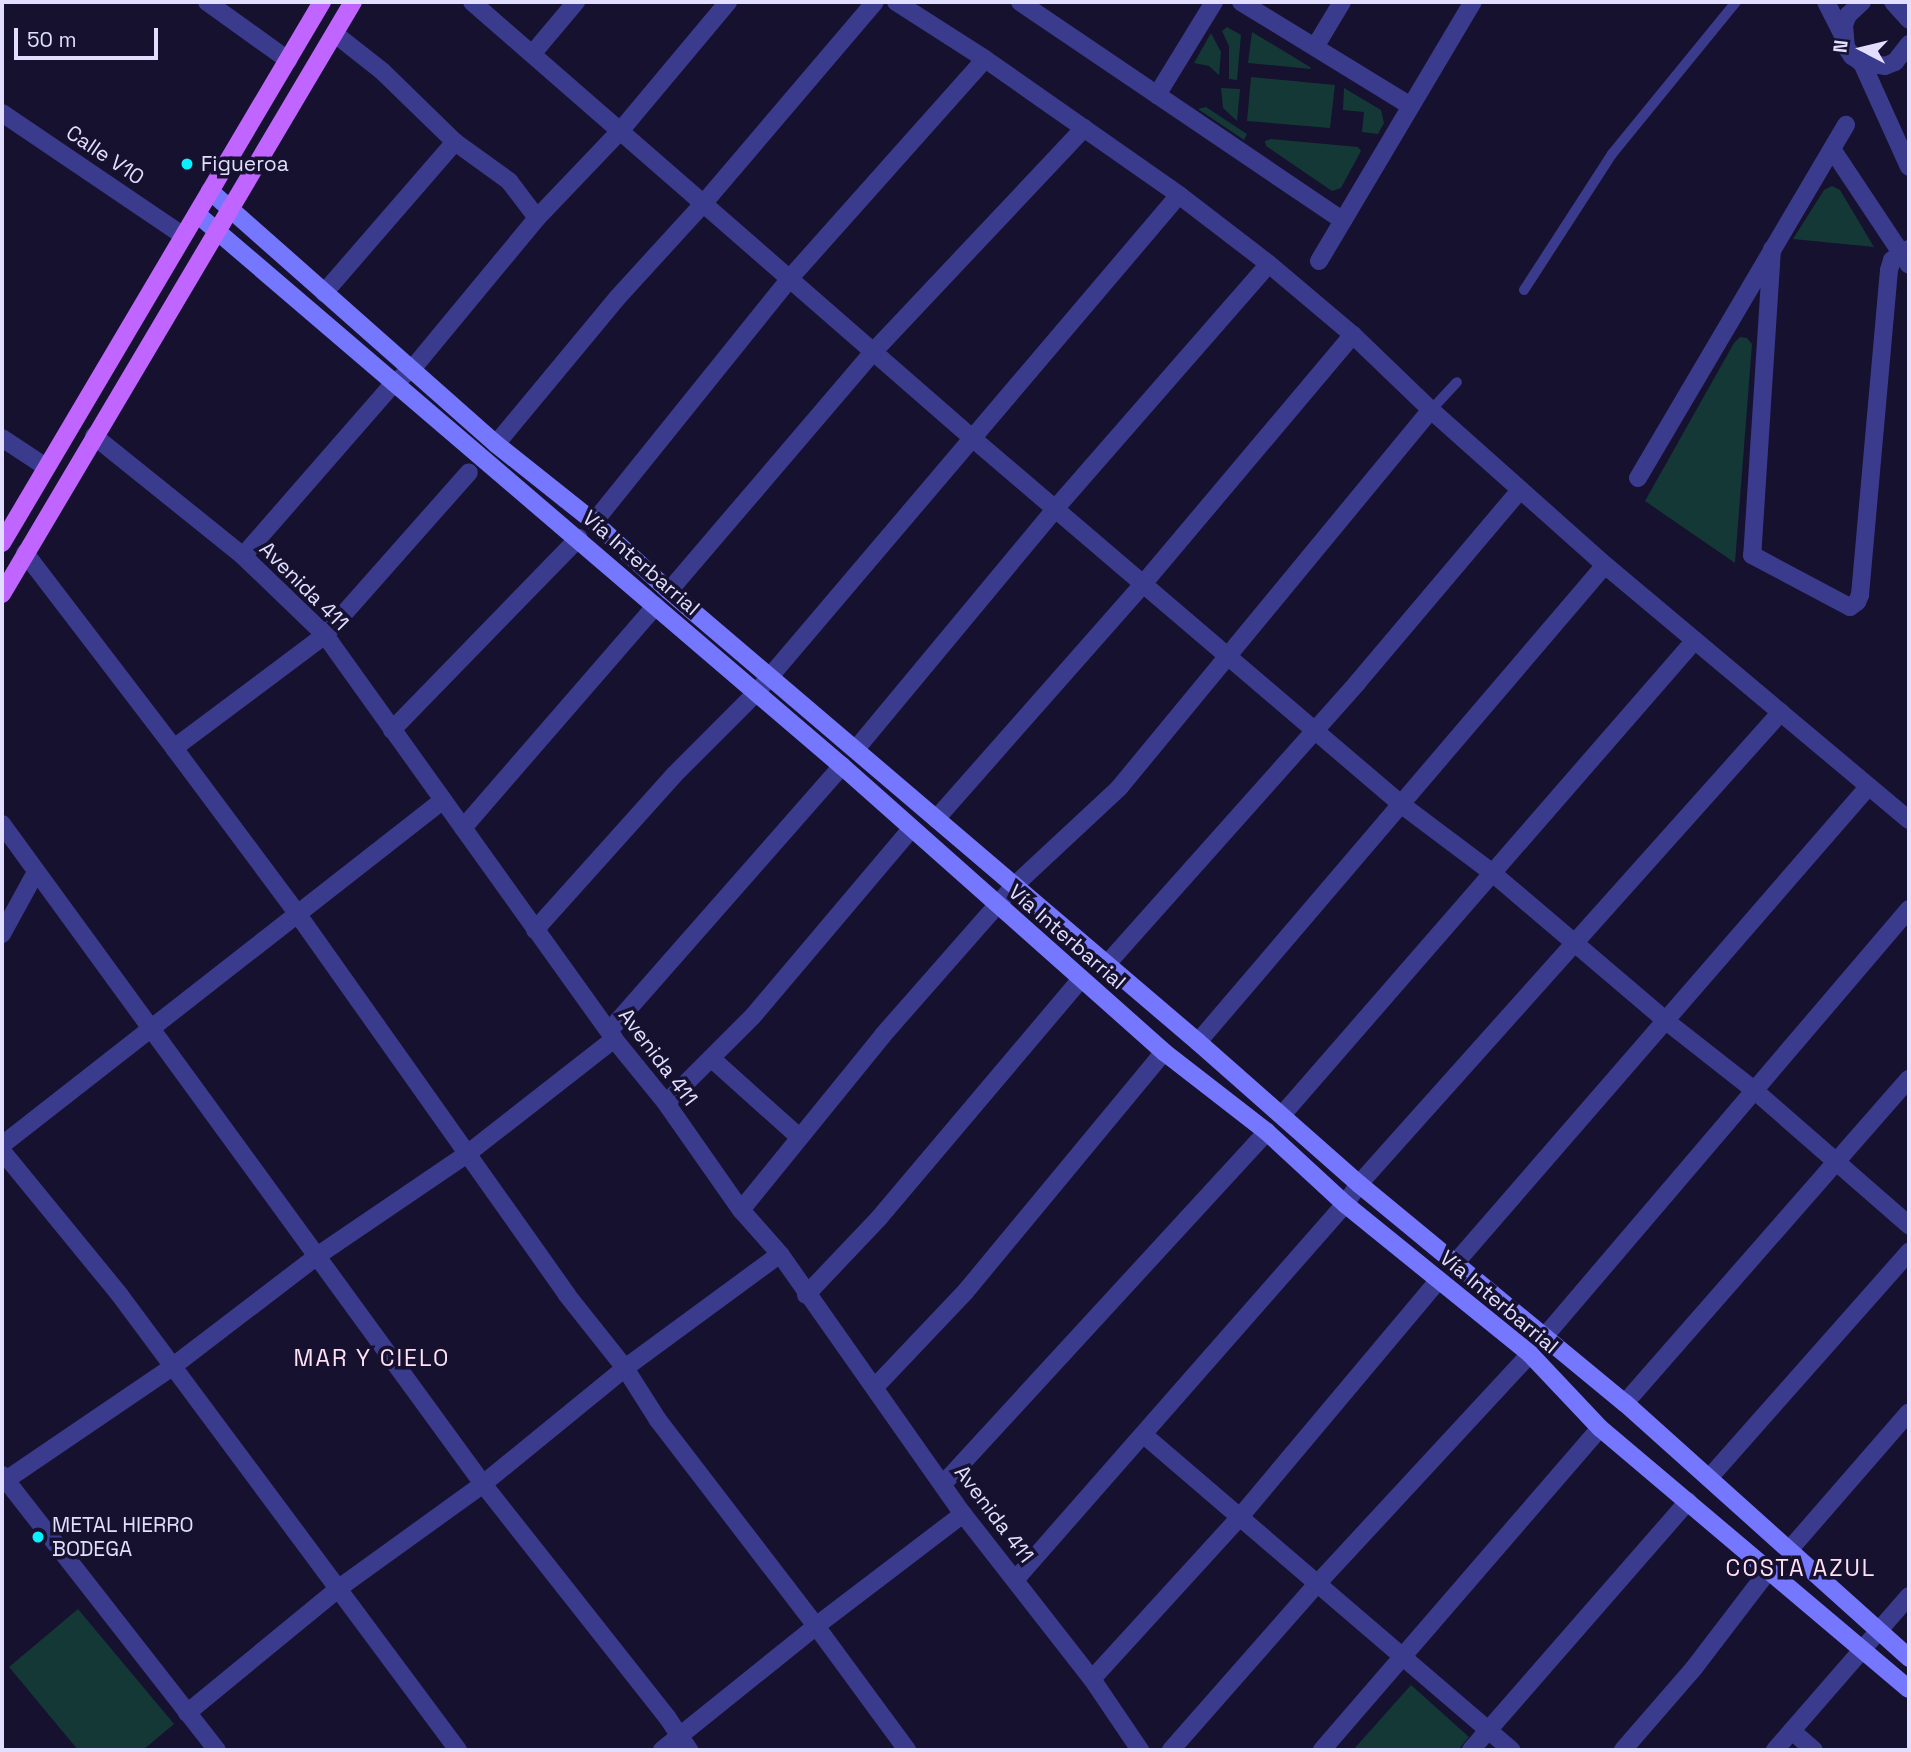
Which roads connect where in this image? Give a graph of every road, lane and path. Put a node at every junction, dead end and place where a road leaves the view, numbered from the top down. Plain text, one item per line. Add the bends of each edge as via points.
1 (207, 2) edge
2 (322, 2) edge
3 (353, 2) edge
4 (472, 2) edge
5 (576, 2) edge
6 (728, 2) edge
7 (875, 2) edge
8 (896, 2) edge
9 (1020, 2) edge
10 (1213, 2) edge
11 (1241, 2) edge
12 (1342, 2) edge
13 (1473, 2) edge
14 (1736, 2) edge
15 (1826, 2) edge
16 (1862, 2) edge
17 (335, 34) junction
18 (1843, 36) junction
19 (1909, 44) edge
20 (1315, 47) junction
21 (533, 52) junction
22 (985, 59) junction
23 (288, 60) junction
24 (1862, 63) junction
25 (1157, 95) junction
26 (1411, 106) junction
27 (2, 113) edge
28 (1846, 125) dead end
29 (1084, 128) junction
30 (621, 130) junction
31 (455, 142) junction
32 (1832, 149) junction
33 (1909, 167) edge
34 (210, 191) junction
35 (1179, 195) junction
36 (703, 204) junction
37 (230, 208) junction
38 (197, 214) junction
39 (537, 218) junction
40 (1343, 221) junction
41 (217, 232) junction
42 (182, 235) junction
43 (1772, 249) junction
44 (1906, 256) edge
45 (1319, 261) dead end
46 (1269, 264) junction
47 (790, 278) junction
48 (1524, 290) dead end
49 (324, 293) junction
50 (1353, 335) junction
51 (875, 351) junction
52 (413, 368) junction
53 (1457, 382) dead end
54 (394, 383) junction
55 (1431, 410) junction
56 (94, 436) junction
57 (971, 437) junction
58 (2, 438) edge
59 (496, 444) junction
60 (46, 467) junction
61 (469, 472) dead end
62 (1638, 478) dead end
63 (1520, 490) junction
64 (1055, 509) junction
65 (594, 522) junction
66 (579, 538) junction
67 (2, 543) edge
68 (25, 553) junction
69 (243, 556) junction
70 (1605, 565) junction
71 (1143, 584) junction
72 (669, 591) junction
73 (2, 594) edge
74 (655, 606) junction
75 (325, 635) junction
76 (1695, 640) junction
77 (1229, 657) junction
78 (771, 675) junction
79 (756, 692) junction
80 (1781, 712) junction
81 (392, 730) junction
82 (1315, 731) junction
83 (174, 748) junction
84 (856, 748) junction
85 (842, 766) junction
86 (1868, 787) junction
87 (442, 801) junction
88 (1402, 805) junction
89 (936, 819) junction
90 (1909, 820) edge
91 (2, 824) edge
92 (463, 828) junction
93 (911, 828) junction
94 (1490, 871) junction
95 (36, 872) junction
96 (1014, 886) junction
97 (997, 906) junction
98 (1909, 909) edge
99 (299, 916) junction
100 (535, 930) junction
101 (2, 934) edge
102 (1573, 944) junction
103 (1107, 965) junction
104 (1081, 979) junction
105 (1665, 1021) junction
106 (151, 1030) junction
107 (612, 1035) junction
108 (1198, 1042) junction
109 (1164, 1052) junction
110 (712, 1058) junction
111 (1909, 1079) edge
112 (1755, 1090) junction
113 (666, 1103) junction
114 (1282, 1115) junction
115 (1267, 1132) junction
116 (799, 1137) junction
117 (2, 1145) edge
118 (2, 1151) edge
119 (467, 1154) junction
120 (1839, 1161) junction
121 (1359, 1184) junction
122 (1345, 1204) junction
123 (741, 1210) junction
124 (1909, 1225) edge
125 (1909, 1252) edge
126 (780, 1254) junction
127 (317, 1256) junction
128 (1457, 1262) junction
129 (1438, 1281) junction
130 (806, 1295) junction
131 (1545, 1336) junction
132 (1530, 1354) junction
133 (172, 1367) junction
134 (625, 1368) junction
135 (875, 1387) junction
136 (1625, 1403) junction
137 (1909, 1412) edge
138 (1600, 1427) junction
139 (1144, 1435) junction
140 (4, 1478) edge
141 (1709, 1478) junction
142 (943, 1484) junction
143 (483, 1485) junction
144 (1688, 1501) junction
145 (963, 1514) junction
146 (1239, 1518) junction
147 (1790, 1549) junction
148 (1769, 1570) junction
149 (1015, 1580) junction
150 (1317, 1584) junction
151 (339, 1588) junction
152 (1909, 1596) edge
153 (816, 1626) junction
154 (1878, 1632) junction
155 (1862, 1650) junction
156 (1909, 1658) edge
157 (1402, 1659) junction
158 (1092, 1679) junction
159 (1909, 1689) edge
160 (187, 1713) junction
161 (1488, 1731) junction
162 (1792, 1731) junction
163 (686, 1743) edge
164 (217, 1750) edge
165 (458, 1750) edge
166 (662, 1750) edge
167 (906, 1750) edge
168 (1140, 1750) edge
169 (1171, 1750) edge
170 (1322, 1750) edge
171 (1471, 1750) edge
172 (1511, 1750) edge
173 (1623, 1750) edge
174 (1775, 1750) edge
175 (1814, 1750) edge

1 - 23 street
2 - 23 main road
3 - 17 main road
4 - 21 street
5 - 21 street
6 - 30 street
7 - 36 street
8 - 22 street
9 - 25 street
10 - 25 street
11 - 20 street
12 - 20 street
13 - 26 street
14 - 48 lane via 1612,154
15 - 18 street
16 - 18 street via 1848,15
17 - 31 street via 382,71
17 - 37 main road
18 - 24 street via 1846,47
19 - 24 street via 1895,62
20 - 26 street
21 - 30 street
22 - 29 street
22 - 47 street
23 - 34 main road
24 - 33 street
25 - 40 street
26 - 40 street
27 - 42 street, Calle V10
28 - 32 street
29 - 35 street
29 - 51 street
30 - 36 street
30 - 39 street
31 - 39 street via 509,181
31 - 49 street
32 - 43 street
32 - 44 street
34 - 37 main road, Vía Interbarrial
34 - 38 main road
35 - 46 street
35 - 57 street
36 - 47 street
36 - 59 street
37 - 41 main road
37 - 49 main road, Vía Interbarrial
38 - 41 main road, Vía Interbarrial
38 - 42 main road
39 - 52 street
40 - 45 street
41 - 54 main road, Vía Interbarrial
41 - 56 main road
42 - 60 main road
43 - 44 street via 1752,555 1850,607 1860,595 1889,270 1892,260
43 - 62 street
46 - 50 street
46 - 64 street
47 - 51 street
47 - 65 street
49 - 52 main road, Vía Interbarrial
50 - 55 street
50 - 71 street
51 - 57 street
51 - 72 street
52 - 54 street
52 - 59 main road, Vía Interbarrial
53 - 55 lane
54 - 66 main road, Vía Interbarrial
54 - 69 street
55 - 63 street
55 - 77 street
56 - 68 main road
56 - 69 street, Avenida 411
57 - 64 street
57 - 78 street
58 - 60 street
59 - 65 main road, Vía Interbarrial
60 - 67 main road
61 - 75 street
63 - 70 street
63 - 82 street
64 - 71 street
64 - 84 street
65 - 72 main road, Vía Interbarrial
66 - 74 main road, Vía Interbarrial
66 - 81 street
68 - 73 main road
68 - 83 street
69 - 75 street, Avenida 411
70 - 76 street
70 - 88 street
71 - 77 street
71 - 89 street
72 - 78 main road, Vía Interbarrial
74 - 79 main road, Vía Interbarrial
74 - 92 street
75 - 81 street, Avenida 411
75 - 83 street
76 - 80 street
76 - 94 street
77 - 82 street
77 - 96 street via 1119,788
78 - 79 street
78 - 84 main road, Vía Interbarrial
79 - 85 main road, Vía Interbarrial
79 - 100 street via 674,775
80 - 86 street
80 - 102 street
81 - 87 street, Avenida 411
82 - 88 street
82 - 103 street
83 - 99 street
84 - 89 main road, Vía Interbarrial
85 - 93 main road, Vía Interbarrial
85 - 107 street
86 - 90 street
86 - 105 street
87 - 92 street, Avenida 411
87 - 99 street
88 - 94 street
88 - 108 street
89 - 96 main road, Vía Interbarrial
91 - 95 street
92 - 100 street, Avenida 411
93 - 97 main road, Vía Interbarrial
93 - 110 street via 753,1016
94 - 102 street
94 - 114 street
95 - 101 street
95 - 106 street
96 - 97 street
96 - 103 main road, Vía Interbarrial
97 - 104 main road, Vía Interbarrial
97 - 116 street
98 - 112 street
99 - 106 street
99 - 119 street
100 - 107 street, Avenida 411
102 - 105 street
102 - 121 street
103 - 108 main road, Vía Interbarrial
104 - 109 main road, Vía Interbarrial
104 - 130 street via 879,1219
105 - 112 street
105 - 128 street
106 - 117 street
106 - 127 street
107 - 113 street, Avenida 411
107 - 119 street
108 - 114 main road, Vía Interbarrial
109 - 115 main road, Vía Interbarrial
109 - 135 street via 966,1290
110 - 113 street
110 - 116 street
111 - 120 street
112 - 120 street
112 - 131 street
113 - 123 street, Avenida 411
114 - 121 main road, Vía Interbarrial
115 - 122 main road, Vía Interbarrial
115 - 142 street
116 - 123 street
118 - 133 street
119 - 127 street
119 - 134 street
120 - 124 street
120 - 136 street
121 - 122 street
121 - 128 main road, Vía Interbarrial
122 - 129 main road, Vía Interbarrial
122 - 139 street
123 - 126 street, Avenida 411
125 - 141 street
126 - 130 street, Avenida 411
126 - 134 street
127 - 133 street
127 - 143 street
128 - 131 main road, Vía Interbarrial
129 - 132 main road, Vía Interbarrial
129 - 146 street
130 - 135 street, Avenida 411
131 - 136 main road, Vía Interbarrial
132 - 138 main road, Vía Interbarrial
132 - 150 street
133 - 140 street
133 - 151 street
134 - 143 street
134 - 153 street via 658,1420
135 - 142 street, Avenida 411
136 - 141 main road, Vía Interbarrial
137 - 147 street
138 - 144 main road, Vía Interbarrial
138 - 157 street
139 - 146 street
139 - 149 street
140 - 160 street
141 - 147 main road, Vía Interbarrial
142 - 145 street, Avenida 411
143 - 151 street
143 - 163 street
144 - 148 main road, Vía Interbarrial
144 - 161 street
145 - 149 street, Avenida 411
145 - 153 street
146 - 150 street
146 - 158 street
147 - 154 main road, Vía Interbarrial
148 - 155 main road, Vía Interbarrial
148 - 173 street
149 - 158 street, Avenida 411
150 - 157 street
150 - 169 street
151 - 160 street
151 - 165 street
152 - 154 street
153 - 163 street
153 - 167 street
154 - 155 street
154 - 156 main road, Vía Interbarrial
155 - 159 main road, Vía Interbarrial
155 - 162 street
157 - 161 street
157 - 170 street
158 - 168 street, Avenida 411
160 - 164 street
161 - 171 street
161 - 172 street
162 - 174 street
162 - 175 street
163 - 166 street

